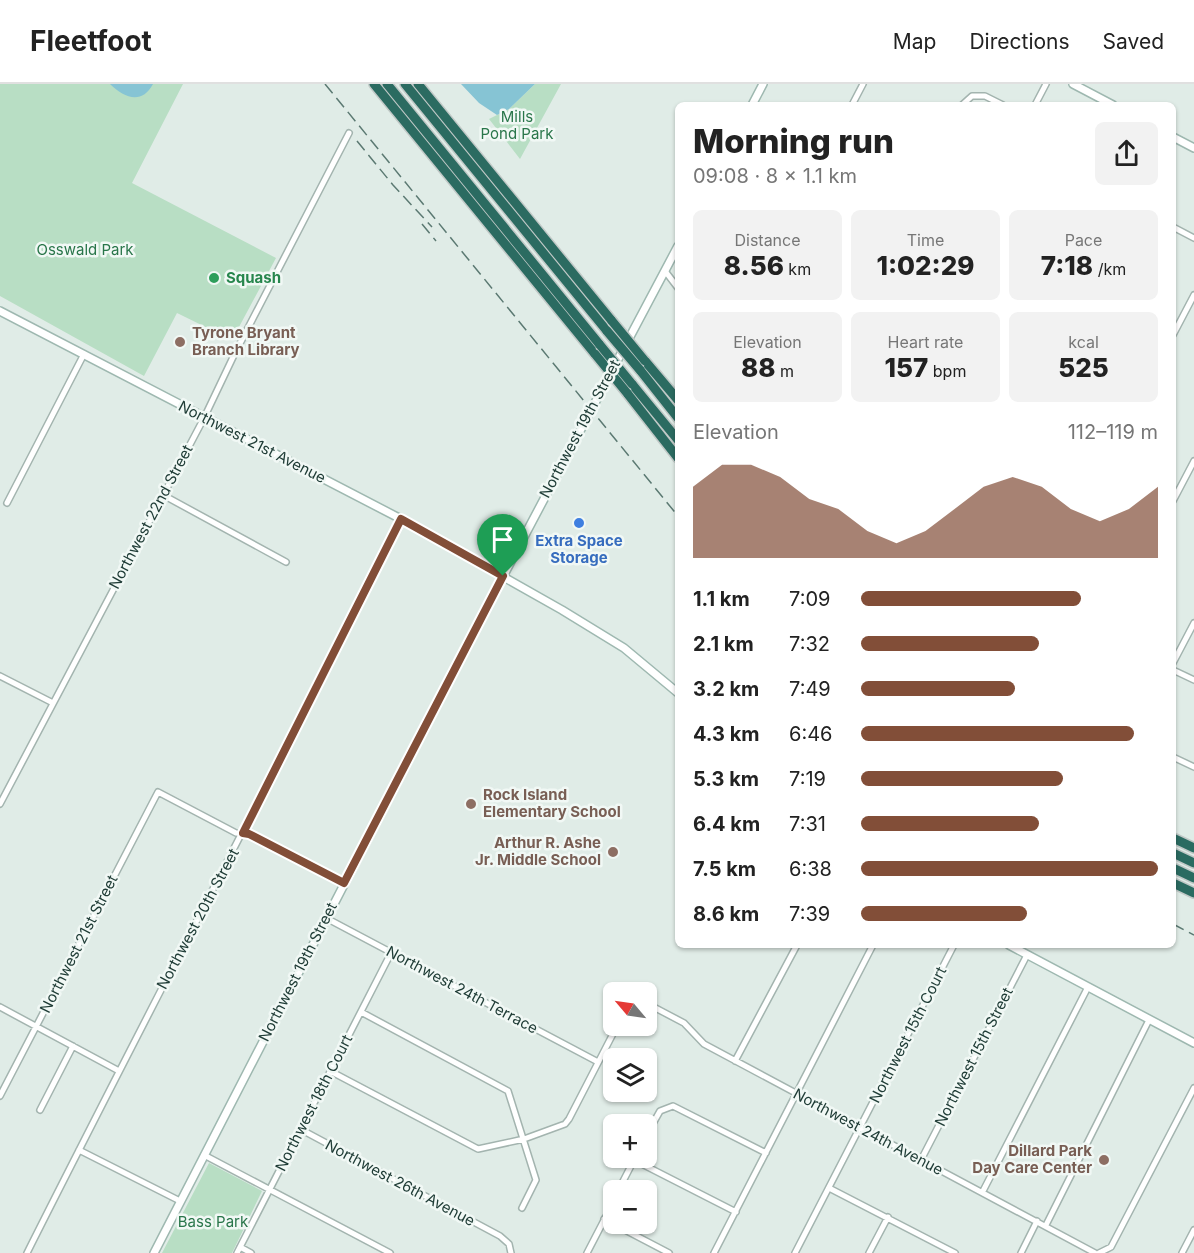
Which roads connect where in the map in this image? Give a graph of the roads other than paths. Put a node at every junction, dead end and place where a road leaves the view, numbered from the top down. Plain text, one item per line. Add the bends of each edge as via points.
1 (374, 84) edge
2 (387, 84) edge
3 (405, 84) edge
4 (418, 84) edge
5 (763, 84) edge
6 (863, 84) edge
7 (1046, 84) edge
8 (1073, 84) edge
9 (754, 102) edge
10 (854, 102) edge
11 (965, 102) edge
12 (997, 102) edge
13 (1037, 102) edge
14 (1107, 102) edge
15 (349, 133) dead end
16 (1176, 139) edge
17 (1194, 148) edge
18 (1176, 229) edge
19 (1194, 238) edge
20 (675, 252) edge
21 (665, 271) junction
22 (675, 284) edge
23 (1194, 295) edge
24 (0, 311) edge
25 (1176, 329) edge
26 (84, 354) junction
27 (675, 396) edge
28 (675, 414) edge
29 (204, 418) junction
30 (675, 436) edge
31 (675, 454) edge
32 (1194, 461) edge
33 (163, 495) junction
34 (1176, 495) edge
35 (7, 503) dead end
36 (401, 519) junction
37 (286, 562) dead end
38 (503, 576) junction
39 (1194, 623) edge
40 (1176, 657) edge
41 (1176, 671) edge
42 (0, 676) edge
43 (1194, 680) edge
44 (675, 690) edge
45 (53, 703) junction
46 (1176, 758) edge
47 (1194, 767) edge
48 (0, 804) edge
49 (243, 833) junction
50 (1176, 839) edge
51 (1194, 848) edge
52 (1176, 855) edge
53 (1194, 864) edge
54 (1176, 869) edge
55 (1194, 878) edge
56 (344, 883) junction
57 (1176, 884) edge
58 (1194, 893) edge
59 (326, 918) junction
60 (795, 948) edge
61 (871, 948) edge
62 (952, 948) edge
63 (1014, 948) edge
64 (391, 953) junction
65 (1027, 955) junction
66 (1089, 987) junction
67 (0, 1007) edge
68 (657, 1008) edge
69 (361, 1012) junction
70 (1149, 1020) junction
71 (36, 1026) junction
72 (612, 1036) edge
73 (1194, 1043) edge
74 (73, 1046) junction
75 (735, 1061) junction
76 (598, 1062) junction
77 (119, 1071) junction
78 (330, 1071) junction
79 (1194, 1088) edge
80 (796, 1095) junction
81 (0, 1096) edge
82 (40, 1110) dead end
83 (657, 1116) edge
84 (860, 1128) junction
85 (300, 1129) junction
86 (524, 1139) junction
87 (79, 1150) junction
88 (766, 1153) junction
89 (204, 1155) junction
90 (921, 1160) junction
91 (652, 1168) edge
92 (269, 1188) junction
93 (830, 1188) junction
94 (983, 1191) junction
95 (180, 1201) junction
96 (522, 1208) dead end
97 (736, 1212) junction
98 (888, 1217) junction
99 (603, 1221) edge
100 (1037, 1221) junction
101 (1046, 1225) junction
102 (1194, 1230) edge
103 (633, 1234) edge
104 (238, 1250) edge
105 (946, 1251) edge
106 (27, 1253) edge
107 (154, 1253) edge
108 (251, 1253) edge
109 (390, 1253) edge
110 (511, 1253) edge
111 (587, 1253) edge
112 (669, 1253) edge
113 (714, 1253) edge
114 (795, 1253) edge
115 (869, 1253) edge
116 (955, 1253) edge
117 (1021, 1253) edge
118 (1097, 1253) edge
119 (1182, 1253) edge

1 - 31 highway, bridge
2 - 30 highway, bridge
3 - 28 highway, bridge
4 - 27 highway, bridge
5 - 9 street
6 - 10 street
7 - 13 street
8 - 14 street
11 - 12 street via 972,96 985,96
15 - 29 street, Northwest 22nd Street
16 - 17 street
18 - 19 street
20 - 21 street, Northwest 19th Street
21 - 22 street
21 - 38 street, Northwest 19th Street
23 - 25 street
24 - 26 street, Northwest 21st Avenue
26 - 29 street, Northwest 21st Avenue
26 - 35 street
29 - 33 street, Northwest 22nd Street
29 - 36 street, Northwest 21st Avenue
32 - 34 street
33 - 37 street
33 - 45 street, Northwest 22nd Street
36 - 38 street, Northwest 21st Avenue
36 - 49 street, Northwest 20th Street
38 - 44 street, Northwest 21st Avenue via 624,648
38 - 56 street, Northwest 19th Street
39 - 40 street
41 - 43 street
42 - 45 street
45 - 48 street, Northwest 22nd Street
46 - 47 street
49 - 56 street
49 - 71 street, Northwest 21st Street via 236,833 158,792
49 - 77 street, Northwest 20th Street
50 - 51 highway
52 - 53 highway
54 - 55 highway
56 - 59 street, Northwest 19th Street
57 - 58 highway
59 - 64 street, Northwest 24th Terrace
59 - 89 street, Northwest 19th Street
60 - 75 street
61 - 80 street
62 - 84 street, Northwest 15th Court
63 - 65 street
64 - 69 street, Northwest 18th Court
64 - 76 street, Northwest 24th Terrace
65 - 66 street
65 - 90 street, Northwest 15th Street
66 - 70 street
66 - 94 street
67 - 71 street
68 - 75 street, Northwest 24th Avenue via 684,1023 704,1044
69 - 78 street, Northwest 18th Court
69 - 86 street via 508,1091
70 - 73 street
70 - 101 street
71 - 74 street
71 - 81 street, Northwest 21st Street
72 - 76 street
74 - 77 street
74 - 82 street
75 - 80 street, Northwest 24th Avenue
76 - 86 street via 565,1124
77 - 87 street, Northwest 20th Street
78 - 85 street, Northwest 18th Court
78 - 86 street via 478,1149
79 - 118 street via 1111,1247
80 - 84 street, Northwest 24th Avenue
80 - 88 street
83 - 88 street via 673,1106
84 - 90 street, Northwest 24th Avenue
84 - 93 street, Northwest 15th Court
85 - 92 street, Northwest 18th Court
85 - 110 street, Northwest 26th Avenue via 500,1236 509,1244
86 - 96 street via 536,1180
87 - 95 street
87 - 106 street, Northwest 20th Street
88 - 97 street
89 - 92 street
89 - 95 street, Northwest 19th Street
90 - 94 street, Northwest 24th Avenue
91 - 97 street
92 - 104 street, Northwest 18th Court
92 - 109 street
93 - 98 street
93 - 114 street, Northwest 15th Court
94 - 100 street, Northwest 24th Avenue
95 - 107 street, Northwest 19th Street
97 - 113 street
98 - 105 street
98 - 115 street
99 - 111 street
100 - 101 street, Northwest 24th Avenue
100 - 117 street
101 - 118 street, Northwest 24th Avenue
102 - 119 street
103 - 112 street
104 - 108 street
105 - 116 street

